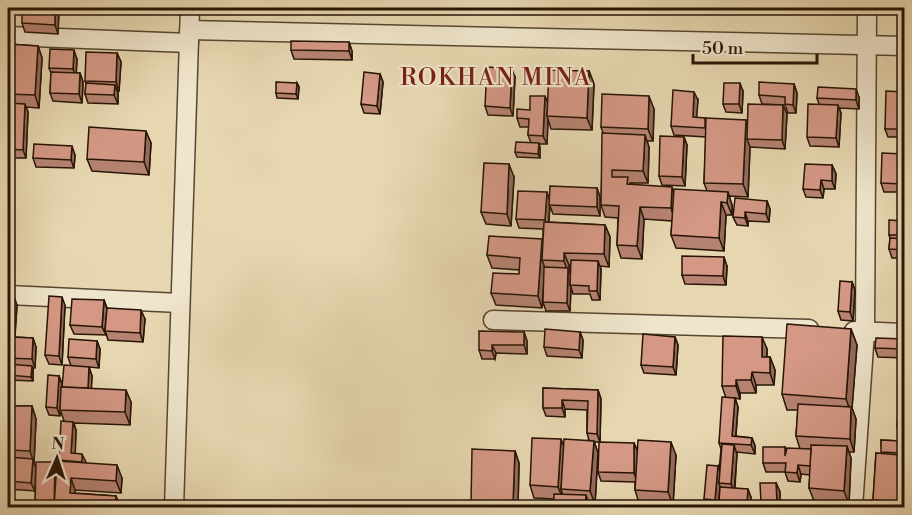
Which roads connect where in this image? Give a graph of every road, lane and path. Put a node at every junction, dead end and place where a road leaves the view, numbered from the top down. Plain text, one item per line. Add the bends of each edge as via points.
1 (190, 8) edge
2 (867, 8) edge
3 (8, 36) edge
4 (189, 36) junction
5 (865, 45) junction
6 (904, 46) edge
7 (8, 295) edge
8 (180, 303) junction
9 (493, 320) dead end
10 (865, 331) junction
11 (904, 333) edge
12 (174, 507) edge
13 (853, 507) edge

1 - 4 street
2 - 5 street
3 - 4 street
4 - 5 street
4 - 8 street
5 - 6 street
5 - 10 street
7 - 8 street
8 - 12 street
9 - 10 street
10 - 11 street
10 - 13 street

